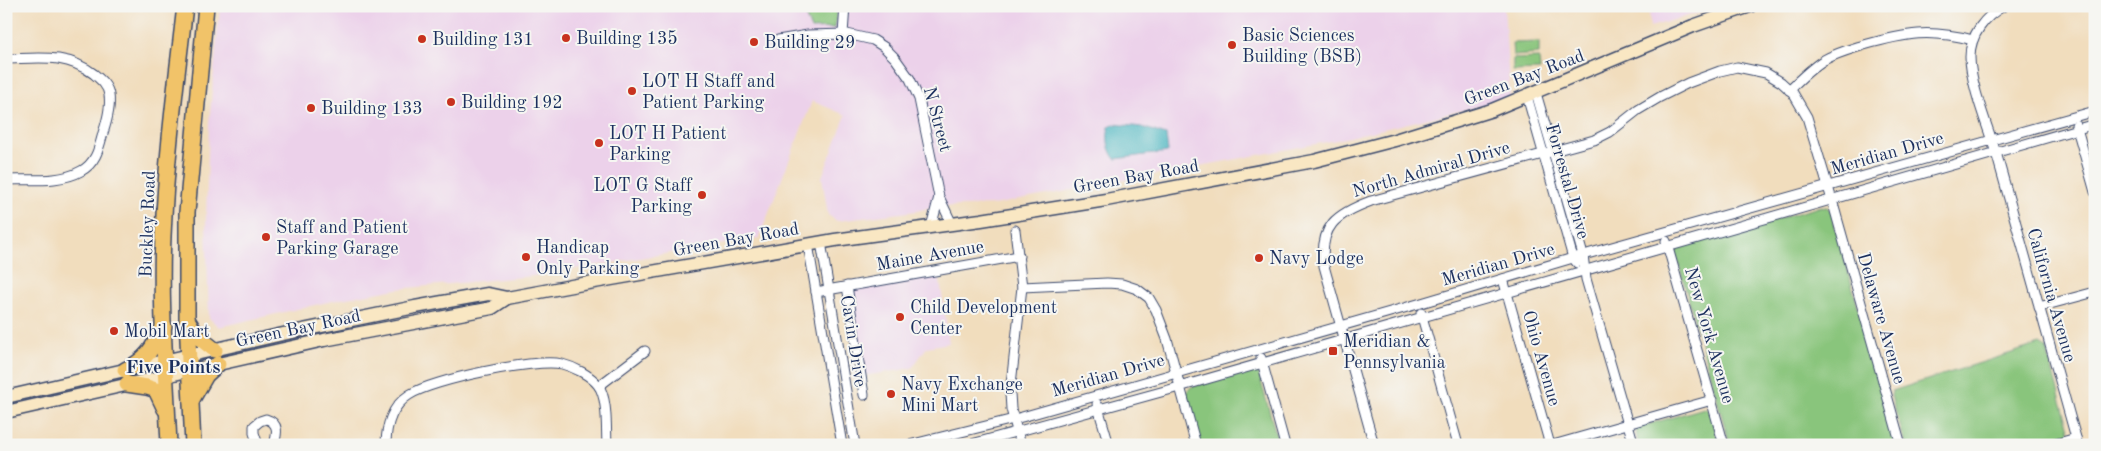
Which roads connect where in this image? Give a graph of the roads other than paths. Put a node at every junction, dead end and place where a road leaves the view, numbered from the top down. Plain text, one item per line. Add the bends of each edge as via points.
1 (185, 6) edge
2 (206, 6) edge
3 (845, 6) edge
4 (1750, 6) edge
5 (2004, 6) edge
6 (843, 34) junction
7 (778, 40) dead end
8 (1973, 40) junction
9 (6, 59) edge
10 (1790, 90) junction
11 (1531, 94) junction
12 (2095, 111) edge
13 (2073, 118) junction
14 (2095, 124) edge
15 (2078, 129) junction
16 (1992, 141) junction
17 (1554, 151) junction
18 (1996, 153) junction
19 (1543, 154) junction
20 (6, 180) edge
21 (1828, 187) junction
22 (2095, 192) edge
23 (939, 197) junction
24 (1832, 200) junction
25 (952, 224) junction
26 (931, 227) junction
27 (1014, 230) dead end
28 (1664, 234) junction
29 (821, 242) junction
30 (808, 244) junction
31 (1668, 246) junction
32 (1583, 255) junction
33 (1019, 256) junction
34 (1573, 258) junction
35 (1584, 270) junction
36 (1503, 279) junction
37 (847, 286) junction
38 (1022, 287) junction
39 (830, 290) junction
40 (816, 292) junction
41 (1507, 292) junction
42 (2095, 292) edge
43 (1418, 304) junction
44 (2039, 307) junction
45 (1422, 316) junction
46 (187, 319) junction
47 (164, 325) junction
48 (1340, 326) junction
49 (1343, 339) junction
50 (1258, 350) junction
51 (645, 351) dead end
52 (217, 357) junction
53 (189, 363) junction
54 (1262, 363) junction
55 (166, 368) junction
56 (1175, 373) junction
57 (126, 377) junction
58 (599, 386) junction
59 (1179, 387) junction
60 (864, 394) dead end
61 (1095, 396) junction
62 (6, 398) edge
63 (1712, 400) junction
64 (191, 401) junction
65 (1099, 409) junction
66 (6, 412) edge
67 (1013, 419) junction
68 (168, 421) junction
69 (1628, 424) junction
70 (1017, 432) junction
71 (2077, 441) edge
72 (925, 443) edge
73 (169, 445) edge
74 (193, 445) edge
75 (258, 445) edge
76 (274, 445) edge
77 (386, 445) edge
78 (607, 445) edge
79 (842, 445) edge
80 (855, 445) edge
81 (909, 445) edge
82 (968, 445) edge
83 (1021, 445) edge
84 (1109, 445) edge
85 (1196, 445) edge
86 (1285, 445) edge
87 (1374, 445) edge
88 (1458, 445) edge
89 (1551, 445) edge
90 (1634, 445) edge
91 (1724, 445) edge
92 (1901, 445) edge
93 (2052, 445) edge

1 - 47 highway, Buckley Road via 164,200
2 - 46 highway via 187,212
3 - 6 street
4 - 11 main road, Green Bay Road via 1693,26
5 - 8 street via 1987,18
6 - 7 street, N Street
6 - 23 street, N Street via 860,36 884,47 910,79 919,100
8 - 10 street via 1927,32 1900,35 1826,59 1808,71
8 - 16 street, California Avenue via 1970,58 1973,80
9 - 20 street via 47,57 82,65 107,86 110,104 91,164 70,177
10 - 17 street, North Admiral Drive via 1766,73 1737,67 1720,71 1660,97 1602,136
10 - 21 street, Delaware Avenue via 1807,117
11 - 17 street, Forrestal Drive
11 - 19 street, Forrestal Drive
11 - 25 main road, Green Bay Road via 1438,127 1314,161
12 - 13 street, Meridian Drive
13 - 15 street
13 - 16 street, Meridian Drive
14 - 15 street, Meridian Drive
15 - 18 street, Meridian Drive
15 - 22 street
16 - 18 street, California Avenue
16 - 21 street, Meridian Drive
17 - 19 street, North Admiral Drive
17 - 32 street, Forrestal Drive
18 - 24 street, Meridian Drive
18 - 44 street, California Avenue
19 - 34 street, Forrestal Drive
19 - 48 street, North Admiral Drive via 1370,201 1340,214 1325,236 1322,253
21 - 24 street, Delaware Avenue
21 - 28 street, Meridian Drive
23 - 25 street, N Street
23 - 26 street, N Street
24 - 31 street, Meridian Drive
24 - 92 street, Delaware Avenue
25 - 26 main road, Green Bay Road
26 - 29 main road, Green Bay Road
27 - 33 street
28 - 31 street, New York Avenue
28 - 32 street, Meridian Drive
29 - 30 main road, Green Bay Road
29 - 39 street, Cavin Drive
30 - 40 street, Cavin Drive
30 - 52 main road, Green Bay Road via 508,298 488,294 332,324
31 - 35 street, Meridian Drive
31 - 63 street, New York Avenue
32 - 34 street, Meridian Drive
32 - 35 street, Forrestal Drive
33 - 37 street, Maine Avenue
33 - 38 street
34 - 35 street, Forrestal Drive
34 - 36 street, Meridian Drive
35 - 41 street, Meridian Drive
35 - 69 street, Forrestal Drive
36 - 41 street, Ohio Avenue
36 - 43 street, Meridian Drive
37 - 39 street, Maine Avenue
37 - 60 street
38 - 56 street via 1107,283 1130,286 1142,292 1156,310
38 - 67 street via 1010,393
39 - 40 street, Maine Avenue
39 - 80 street, Cavin Drive
40 - 79 street, Cavin Drive
41 - 45 street, Meridian Drive
41 - 89 street, Ohio Avenue
42 - 44 street
43 - 45 street
43 - 48 street, Meridian Drive
44 - 71 street, California Avenue
45 - 49 street, Meridian Drive
45 - 88 street
46 - 52 highway via 197,336
46 - 53 highway
47 - 55 highway, Buckley Road
47 - 57 highway via 150,352
48 - 49 street, North Admiral Drive
48 - 50 street, Meridian Drive
49 - 54 street, Meridian Drive
49 - 87 street, North Admiral Drive
50 - 54 street
50 - 56 street, Meridian Drive
51 - 58 street
52 - 53 main road, Green Bay Road
52 - 64 highway
53 - 55 main road, Green Bay Road
53 - 64 highway
54 - 59 street, Meridian Drive
54 - 86 street
55 - 57 main road, Green Bay Road
55 - 68 highway, Buckley Road
56 - 59 street
56 - 61 street, Meridian Drive
57 - 62 main road, Green Bay Road
57 - 66 main road, Green Bay Road
57 - 68 highway via 156,390
58 - 77 street via 588,376 560,364 490,370 450,380 409,394 401,402 389,421
58 - 78 street via 606,409
59 - 65 street, Meridian Drive
59 - 85 street
61 - 65 street
61 - 67 street, Meridian Drive
63 - 69 street
63 - 91 street, New York Avenue
64 - 74 highway
65 - 70 street, Meridian Drive
65 - 84 street
67 - 70 street
67 - 72 street, Meridian Drive
68 - 73 highway, Buckley Road
69 - 89 street
69 - 90 street, Forrestal Drive
70 - 82 street, Meridian Drive
70 - 83 street
71 - 93 street
72 - 81 street, Meridian Drive
75 - 76 street via 254,426 266,419 278,431

